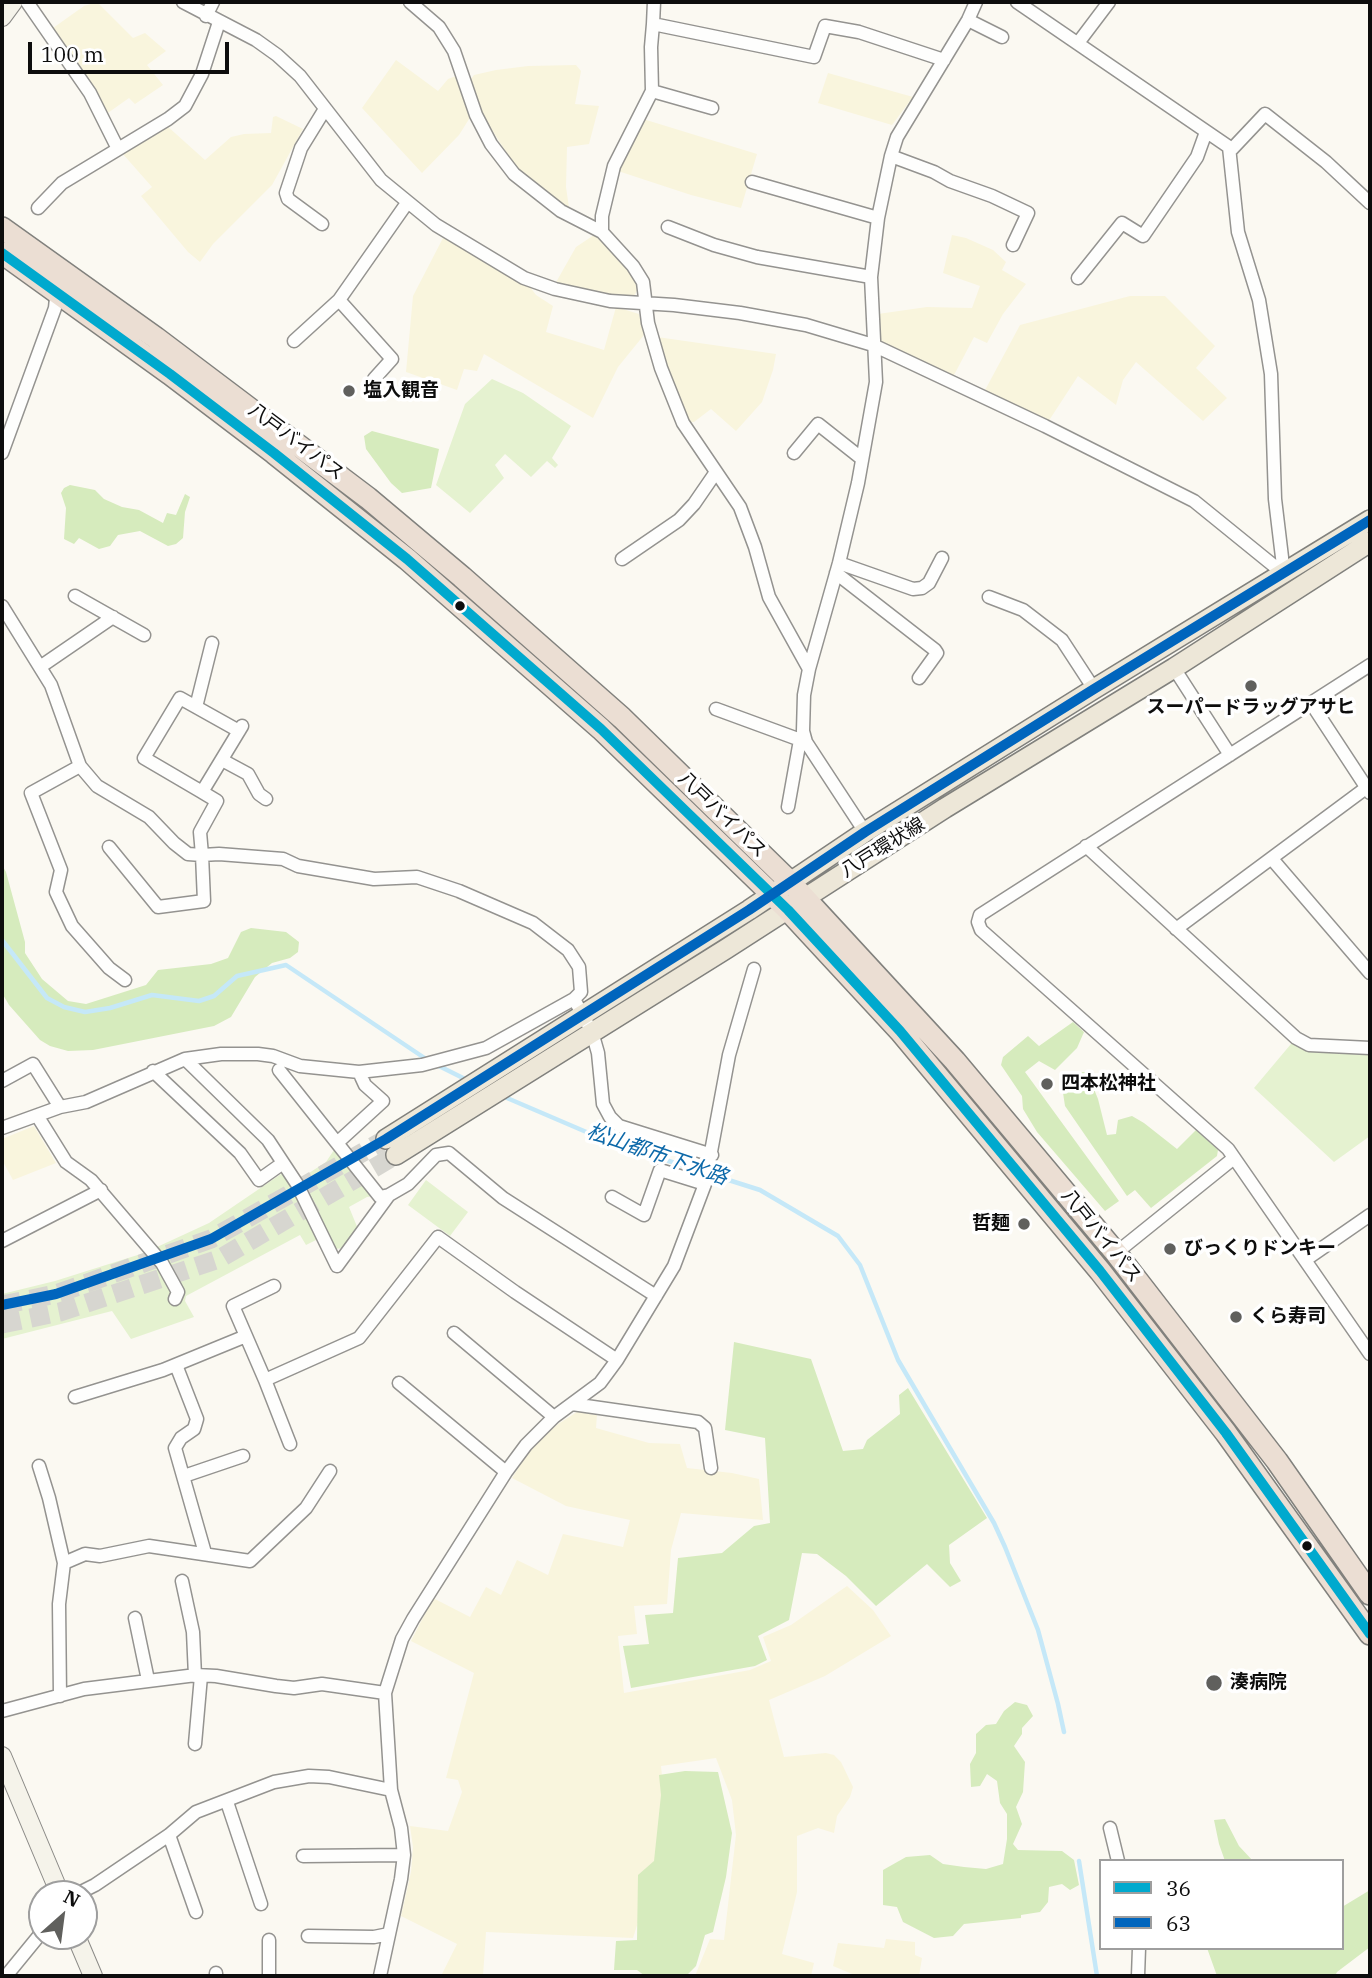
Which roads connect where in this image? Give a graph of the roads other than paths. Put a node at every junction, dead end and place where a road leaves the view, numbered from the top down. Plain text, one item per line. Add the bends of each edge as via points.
1 (13, 2) edge
2 (27, 2) edge
3 (183, 2) edge
4 (213, 2) edge
5 (410, 2) edge
6 (654, 2) edge
7 (976, 2) edge
8 (1017, 2) edge
9 (1109, 2) edge
10 (206, 16) junction
11 (2, 17) edge
12 (968, 20) junction
13 (219, 22) junction
14 (653, 24) junction
15 (1002, 37) dead end
16 (1078, 43) junction
17 (944, 60) junction
18 (652, 91) junction
19 (712, 108) dead end
20 (325, 109) junction
21 (1206, 132) junction
22 (1229, 147) junction
23 (118, 149) junction
24 (891, 156) junction
25 (752, 182) dead end
26 (407, 203) junction
27 (1370, 203) edge
28 (38, 208) dead end
29 (878, 218) junction
30 (322, 224) dead end
31 (668, 227) dead end
32 (2, 228) edge
33 (602, 232) junction
34 (1013, 244) dead end
35 (2, 253) edge
36 (42, 257) junction
37 (871, 277) junction
38 (1078, 278) dead end
39 (58, 294) junction
40 (339, 300) junction
41 (646, 304) junction
42 (294, 341) dead end
43 (873, 345) junction
44 (374, 379) dead end
45 (2, 453) edge
46 (794, 453) dead end
47 (861, 458) junction
48 (716, 471) junction
49 (1370, 520) edge
50 (1370, 542) edge
51 (942, 558) dead end
52 (622, 559) dead end
53 (837, 568) junction
54 (1284, 574) junction
55 (75, 596) dead end
56 (989, 597) dead end
57 (2, 606) edge
58 (113, 617) junction
59 (144, 635) dead end
60 (212, 643) dead end
61 (1370, 665) edge
62 (40, 667) junction
63 (1174, 668) junction
64 (809, 669) junction
65 (919, 678) dead end
66 (1094, 689) junction
67 (1311, 703) junction
68 (196, 707) junction
69 (716, 709) dead end
70 (803, 741) junction
71 (1230, 755) junction
72 (222, 760) junction
73 (80, 766) junction
74 (1368, 790) edge
75 (202, 792) junction
76 (266, 799) dead end
77 (788, 807) dead end
78 (865, 832) junction
79 (1086, 846) junction
80 (108, 847) dead end
81 (202, 855) junction
82 (1272, 859) junction
83 (789, 881) junction
84 (772, 893) junction
85 (805, 897) junction
86 (788, 910) junction
87 (1177, 929) junction
88 (754, 969) dead end
89 (1370, 973) edge
90 (125, 980) dead end
91 (583, 1015) junction
92 (1370, 1048) edge
93 (185, 1059) junction
94 (279, 1070) dead end
95 (153, 1071) junction
96 (359, 1072) junction
97 (3, 1079) edge
98 (60, 1107) junction
99 (38, 1117) junction
100 (2, 1128) edge
101 (337, 1143) junction
102 (391, 1147) tunnel mouth
103 (712, 1155) junction
104 (1234, 1158) junction
105 (283, 1164) junction
106 (705, 1184) junction
107 (100, 1190) junction
108 (389, 1195) junction
109 (611, 1198) dead end
110 (1370, 1215) edge
111 (2, 1241) edge
112 (1116, 1253) junction
113 (1305, 1260) junction
114 (274, 1286) dead end
115 (656, 1296) junction
116 (175, 1299) dead end
117 (454, 1333) dead end
118 (246, 1336) junction
119 (1370, 1354) edge
120 (617, 1360) junction
121 (176, 1365) junction
122 (265, 1380) junction
123 (399, 1383) dead end
124 (75, 1397) dead end
125 (572, 1404) junction
126 (554, 1417) junction
127 (290, 1444) dead end
128 (243, 1455) dead end
129 (39, 1466) dead end
130 (711, 1468) dead end
131 (330, 1471) dead end
132 (506, 1472) junction
133 (184, 1476) junction
134 (205, 1553) junction
135 (64, 1563) junction
136 (182, 1581) dead end
137 (1370, 1594) edge
138 (135, 1618) dead end
139 (1368, 1626) edge
140 (198, 1676) junction
141 (148, 1680) junction
142 (386, 1693) junction
143 (60, 1696) junction
144 (2, 1711) edge
145 (195, 1744) dead end
146 (2, 1756) edge
147 (391, 1790) junction
148 (227, 1802) junction
149 (1111, 1828) dead end
150 (169, 1835) junction
151 (404, 1855) junction
152 (303, 1856) dead end
153 (1118, 1859) edge
154 (54, 1880) edge
155 (98, 1883) edge
156 (261, 1905) dead end
157 (196, 1912) dead end
158 (388, 1934) junction
159 (308, 1936) dead end
160 (269, 1940) dead end
161 (28, 1949) edge
162 (82, 1950) edge
163 (1139, 1950) edge
164 (6, 1976) edge
165 (93, 1976) edge
166 (269, 1976) edge
167 (380, 1976) edge
168 (1138, 1976) edge

1 - 11 street
2 - 23 street via 90,93
3 - 10 street
4 - 10 street
5 - 33 street via 439,27 454,51 476,115 514,174 561,211
6 - 14 street
7 - 12 street
8 - 16 street
9 - 16 street
10 - 13 street
12 - 15 street
12 - 17 street
13 - 20 street via 277,55
13 - 23 street via 202,74 185,106
14 - 17 street via 814,57 825,26 859,32
14 - 18 street
16 - 21 street
17 - 24 street via 897,136
18 - 19 street
18 - 33 street via 614,166
20 - 26 street via 381,180
20 - 30 street via 301,148 286,193
21 - 22 street
21 - 38 street via 1197,156 1143,236 1122,223
22 - 27 street via 1232,149 1265,114
22 - 54 street via 1238,233 1259,300 1271,374 1275,499
23 - 28 street via 62,183
24 - 29 street
24 - 34 street via 1028,213
25 - 29 street
26 - 40 street
26 - 41 street via 524,278 555,289
29 - 37 street
31 - 37 street via 757,257
32 - 36 highway, 八戸バイパス
33 - 41 street via 643,282
35 - 39 highway, 八戸バイパス
36 - 39 street via 56,280
36 - 83 highway, 八戸バイパス via 264,417 419,540 622,718
37 - 43 street
39 - 45 street
39 - 84 highway, 八戸バイパス via 253,437 407,559 601,729
40 - 42 street
40 - 44 street via 392,359
41 - 43 street via 740,313 806,325
41 - 48 street via 648,323 683,423
43 - 47 street via 876,382
43 - 54 street via 1194,500
46 - 47 street via 818,424
47 - 53 street
48 - 52 street via 679,520
48 - 64 street via 740,507 769,597
49 - 54 main road, 八戸環状線
50 - 63 main road, 八戸環状線
51 - 53 street via 929,583 914,589
53 - 64 street
53 - 65 street via 935,650
54 - 66 main road, 八戸環状線
55 - 58 street
56 - 66 street via 1023,610 1062,640
57 - 62 street
58 - 59 street
58 - 62 street
60 - 68 street
61 - 67 street
62 - 73 street
63 - 71 street
63 - 85 main road, 八戸環状線
64 - 70 street
66 - 78 main road, 八戸環状線
67 - 71 street
67 - 74 street
68 - 72 street via 241,729
68 - 75 street via 180,698 144,758
69 - 70 street
70 - 77 street
70 - 78 street
71 - 79 street
72 - 75 street
72 - 76 street via 248,774
73 - 81 street via 97,786 149,817 188,854
73 - 90 street via 30,793 61,870 56,892 72,926
74 - 82 street
75 - 81 street via 217,801 200,832
78 - 83 main road, 八戸環状線
79 - 87 street
79 - 104 street via 980,915 981,930
80 - 81 street via 158,907 204,901
81 - 91 street via 283,859 298,866 374,879 417,877 459,891 533,923 568,950 579,967
82 - 87 street
82 - 89 street
83 - 84 main road, 八戸環状線
83 - 85 highway, 八戸バイパス
84 - 86 highway, 八戸バイパス
84 - 91 main road, 八戸環状線
85 - 86 main road, 八戸環状線
85 - 112 highway, 八戸バイパス via 954,1061
86 - 91 main road, 八戸環状線
86 - 139 highway, 八戸バイパス via 900,1031 1100,1271
87 - 92 street via 1296,1038 1310,1045
88 - 103 street via 729,1055
91 - 96 street via 422,1065
91 - 102 main road, 八戸環状線
91 - 103 street via 598,1053 603,1104 610,1117 619,1126
93 - 95 street
93 - 96 street via 258,1054 300,1066
93 - 105 street via 268,1140
94 - 101 street
95 - 98 street via 86,1102
95 - 105 street via 240,1153 259,1180
96 - 101 street via 365,1085 383,1101
97 - 98 street via 33,1064
98 - 99 street
99 - 100 street
99 - 107 street via 66,1162
101 - 108 street via 380,1197
103 - 106 street
104 - 112 street
104 - 113 street
105 - 108 street via 298,1184 337,1266
106 - 109 street via 660,1170 644,1215
106 - 115 street via 674,1266
107 - 111 street
107 - 116 street via 162,1262 178,1292
108 - 115 street via 408,1184 436,1155 449,1153 503,1198
110 - 113 street
112 - 137 highway, 八戸バイパス via 1277,1461
113 - 119 street
114 - 118 street via 233,1306
115 - 120 street
117 - 126 street
118 - 121 street
118 - 122 street
120 - 122 street via 438,1237 359,1338
120 - 125 street via 600,1383
121 - 124 street
121 - 133 street via 197,1419 176,1448
122 - 127 street
123 - 132 street
125 - 126 street
125 - 130 street via 698,1422 705,1428
126 - 132 street
128 - 133 street
129 - 135 street
131 - 134 street via 306,1508 250,1561
132 - 142 street via 412,1619
133 - 134 street
134 - 135 street via 149,1546 100,1556 85,1554
135 - 143 street via 59,1604
136 - 140 street
138 - 141 street
140 - 141 street
140 - 142 street
140 - 145 street
141 - 143 street
142 - 147 street
143 - 144 street
146 - 154 street
147 - 148 street via 309,1776 274,1783
147 - 151 street
148 - 150 street via 196,1812
148 - 156 street
149 - 153 street
150 - 155 street
150 - 157 street
151 - 152 street
151 - 158 street
158 - 159 street
158 - 167 street
160 - 166 street
161 - 164 street
162 - 165 street
163 - 168 street

